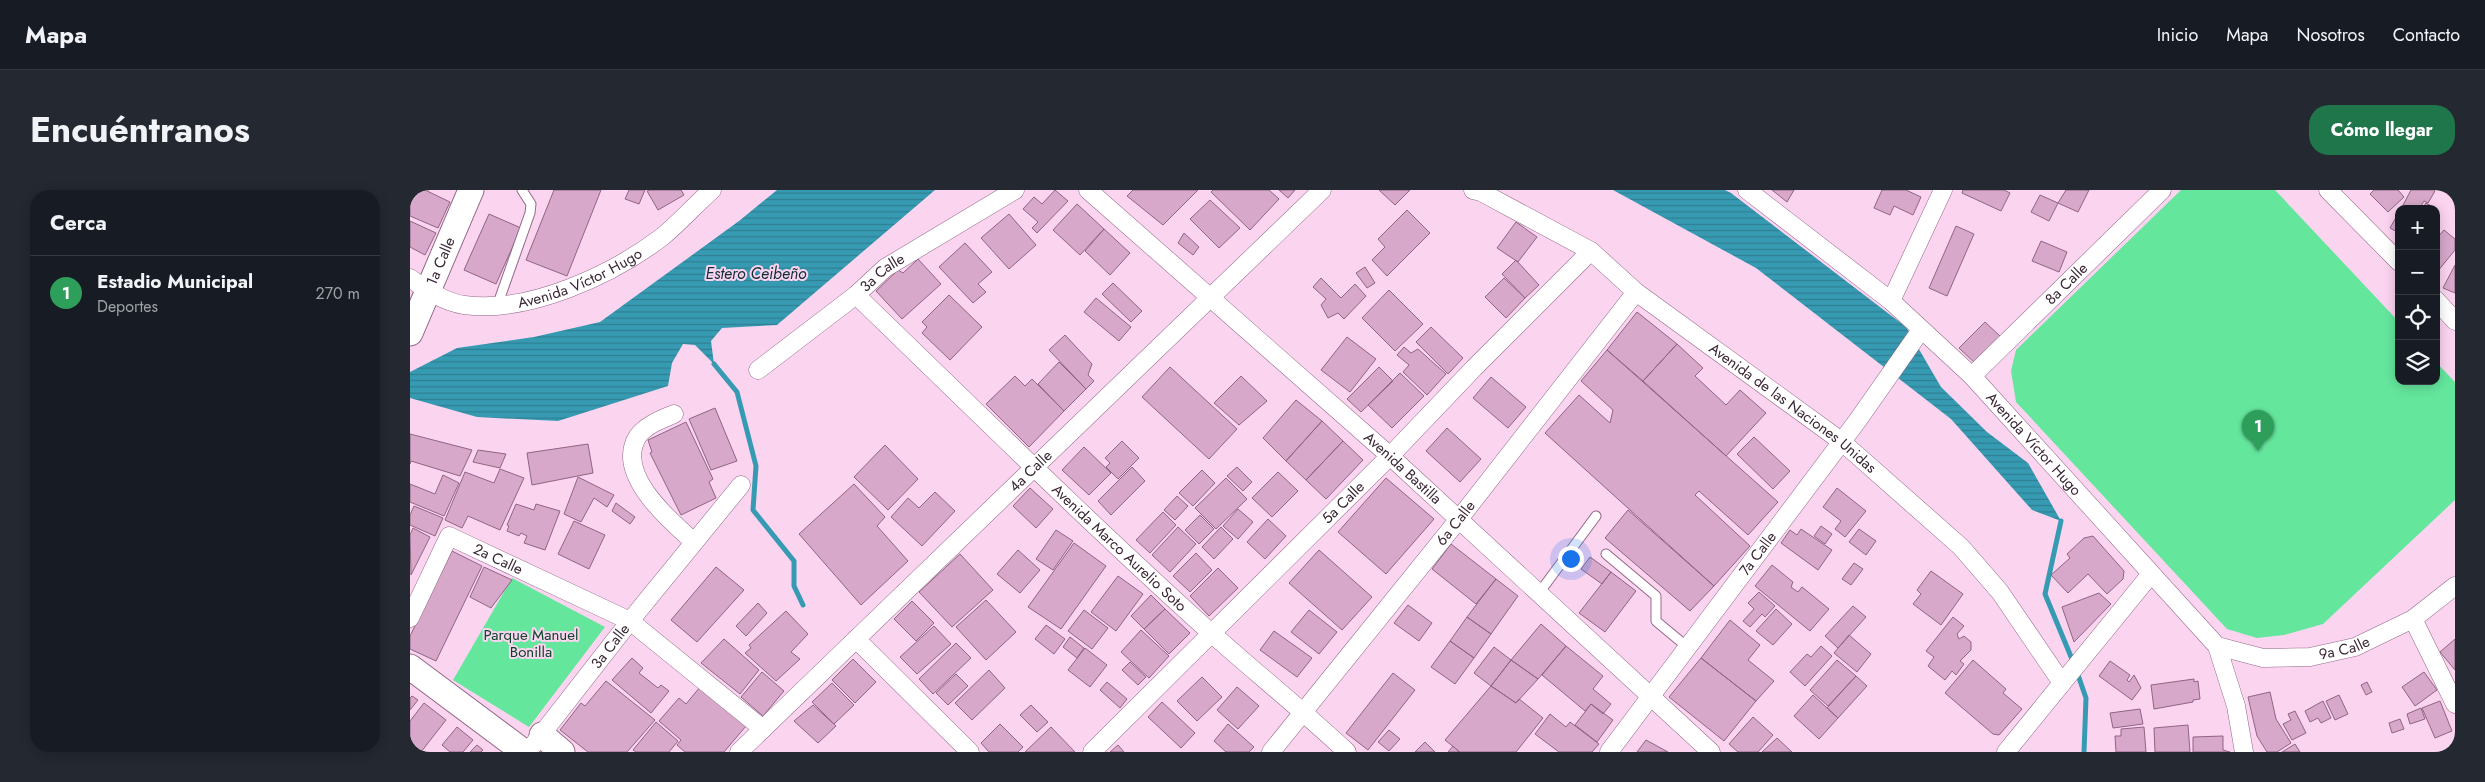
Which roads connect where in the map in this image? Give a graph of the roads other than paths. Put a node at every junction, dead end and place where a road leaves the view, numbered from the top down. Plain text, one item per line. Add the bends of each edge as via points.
1 (471, 190) edge
2 (522, 190) edge
3 (712, 190) edge
4 (1015, 190) edge
5 (1088, 190) edge
6 (1322, 190) edge
7 (1473, 190) edge
8 (1747, 190) edge
9 (1943, 190) edge
10 (2160, 190) edge
11 (2328, 190) edge
12 (1591, 251) junction
13 (2395, 258) edge
14 (419, 284) edge
15 (1636, 292) junction
16 (856, 295) junction
17 (1211, 299) junction
18 (1891, 301) junction
19 (2440, 304) edge
20 (497, 306) junction
21 (2455, 321) edge
22 (1921, 330) junction
23 (410, 334) edge
24 (758, 370) dead end
25 (1972, 376) junction
26 (674, 414) dead end
27 (1841, 441) junction
28 (1390, 456) junction
29 (1034, 467) junction
30 (741, 485) dead end
31 (1596, 516) dead end
32 (1459, 519) junction
33 (694, 542) junction
34 (1606, 554) dead end
35 (2151, 574) junction
36 (2455, 586) edge
37 (1539, 594) junction
38 (410, 618) edge
39 (2413, 620) junction
40 (630, 621) junction
41 (1211, 632) junction
42 (856, 639) junction
43 (1686, 646) junction
44 (2217, 646) junction
45 (410, 668) edge
46 (2062, 683) junction
47 (1649, 696) junction
48 (2455, 704) edge
49 (1304, 712) junction
50 (763, 729) junction
51 (535, 743) edge
52 (524, 752) edge
53 (562, 752) edge
54 (739, 752) edge
55 (970, 752) edge
56 (1092, 752) edge
57 (1272, 752) edge
58 (1346, 752) edge
59 (1608, 752) edge
60 (1711, 752) edge
61 (2006, 752) edge
62 (2244, 752) edge

1 - 14 street, 1a Calle
2 - 20 lane via 531,204 530,213
3 - 20 street, Avenida Víctor Hugo via 661,237 614,267 574,286
4 - 16 street, 3a Calle via 885,268
5 - 17 street, Avenida Bastilla
6 - 17 street, 4a Calle
7 - 12 street, Avenida de las Naciones Unidas
8 - 18 street, Avenida Víctor Hugo
9 - 18 street
10 - 25 street, 8a Calle
11 - 13 street
12 - 15 street, Avenida de las Naciones Unidas
12 - 28 street, 5a Calle
14 - 20 street, Avenida Víctor Hugo via 463,305
14 - 23 street, 1a Calle
15 - 27 street, Avenida de las Naciones Unidas
15 - 32 street, 6a Calle
16 - 24 street, 3a Calle
16 - 29 street, Avenida Marco Aurelio Soto
17 - 28 street, Avenida Bastilla
17 - 29 street, 4a Calle
18 - 22 street, Avenida Víctor Hugo
19 - 21 street
22 - 25 street, Avenida Víctor Hugo
22 - 27 street, 7a Calle
25 - 35 street, Avenida Víctor Hugo
26 - 33 street via 652,424 639,435 632,449 631,462 637,479 650,497
27 - 43 street, 7a Calle
27 - 46 street, Avenida de las Naciones Unidas via 1961,547 2000,592
28 - 32 street, Avenida Bastilla
28 - 41 street, 5a Calle
29 - 41 street, Avenida Marco Aurelio Soto
29 - 42 street, 4a Calle
30 - 33 street, 3a Calle
31 - 37 lane
32 - 37 street, Avenida Bastilla
32 - 49 street, 6a Calle
33 - 40 street, 3a Calle
34 - 43 lane via 1656,596 1656,620
35 - 44 street, Avenida Víctor Hugo
35 - 46 street
36 - 39 street, 9a Calle
37 - 47 street, Avenida Bastilla
38 - 40 street, 2a Calle via 449,536
39 - 44 street, 9a Calle via 2355,647 2310,657 2263,658
39 - 48 street
40 - 50 street
40 - 51 street, 3a Calle
41 - 49 street, Avenida Marco Aurelio Soto
41 - 56 street, 5a Calle
42 - 50 street, 4a Calle
42 - 55 street
43 - 47 street, 7a Calle
44 - 62 street, Avenida Víctor Hugo via 2236,706
45 - 52 street
46 - 61 street
47 - 59 street, 7a Calle
47 - 60 street, Avenida Bastilla
49 - 57 street, 6a Calle
49 - 58 street, Avenida Marco Aurelio Soto
50 - 54 street, 4a Calle
51 - 53 street

